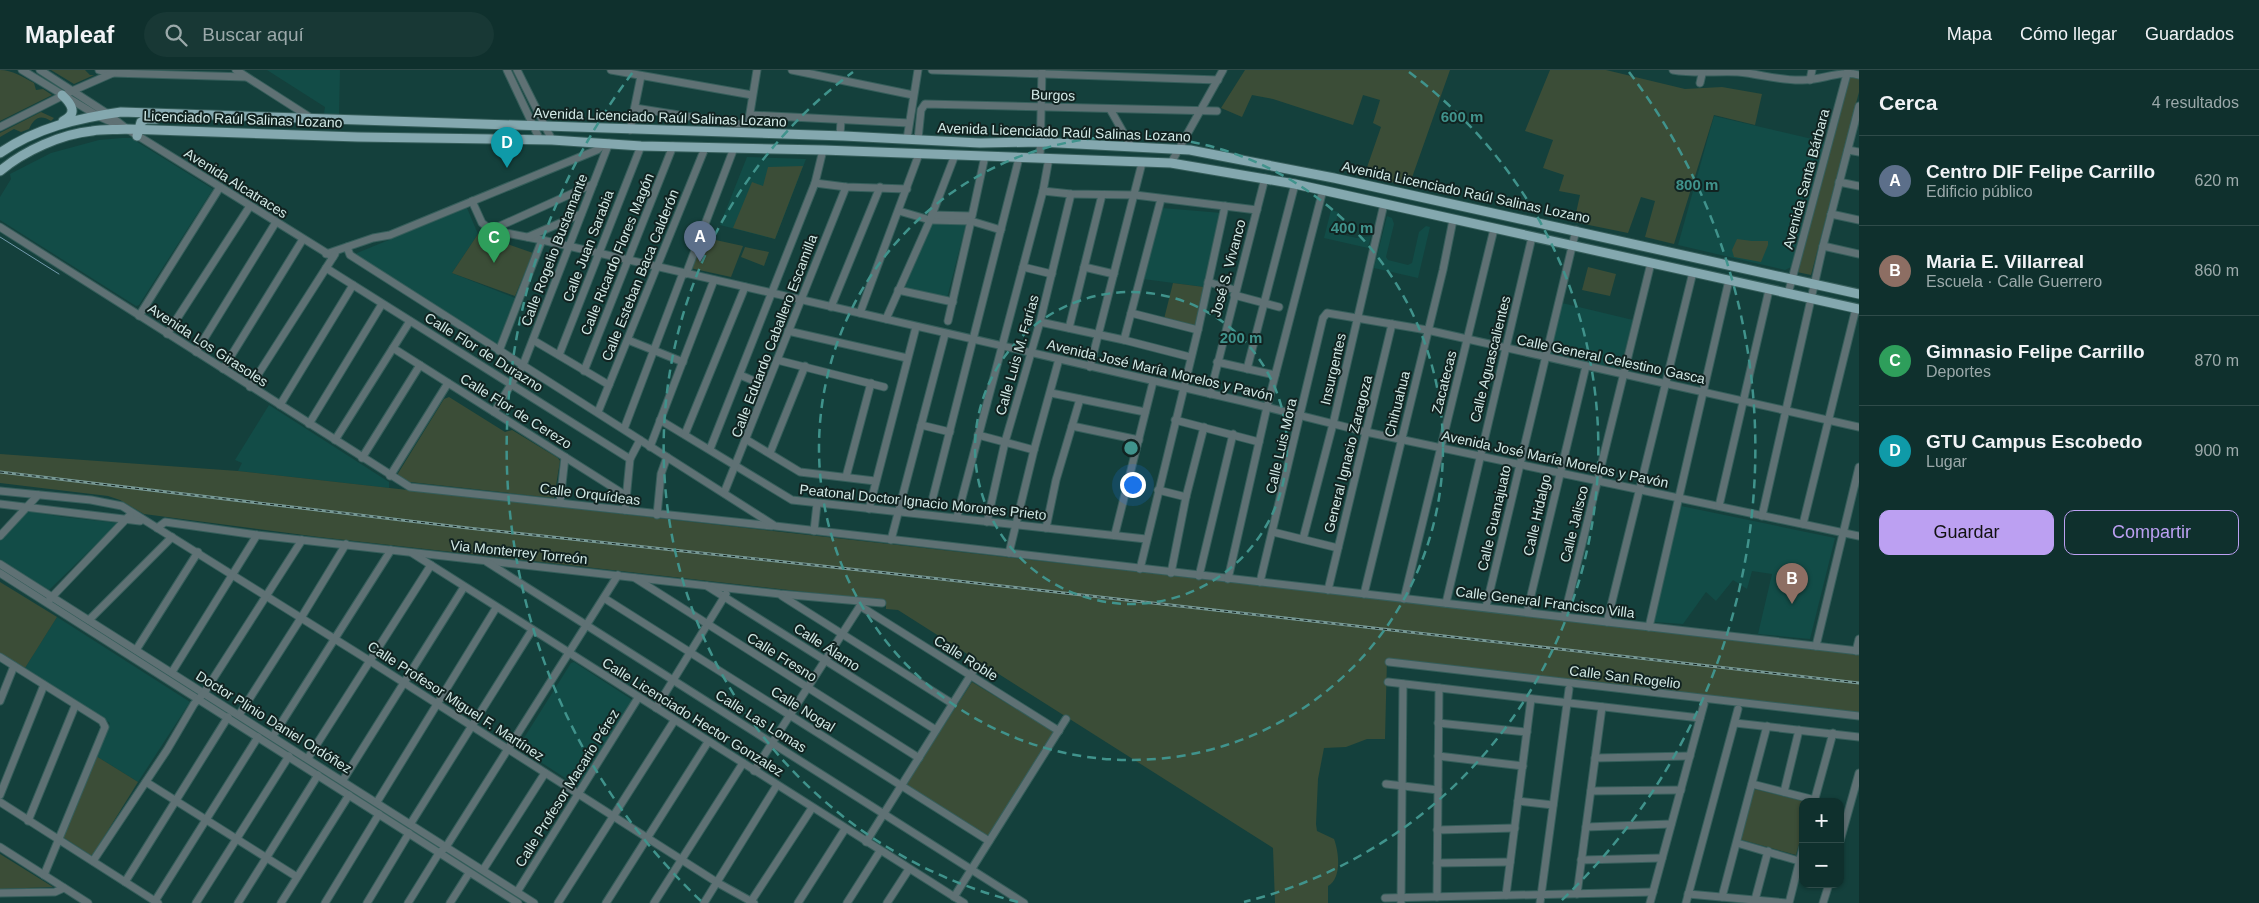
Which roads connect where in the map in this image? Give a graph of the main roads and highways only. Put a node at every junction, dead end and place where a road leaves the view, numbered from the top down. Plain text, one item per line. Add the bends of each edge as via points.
1 (62, 95) road end
2 (172, 115) junction
3 (313, 120) junction
4 (52, 127) junction
5 (138, 132) junction
6 (313, 135) junction
7 (358, 137) joint
8 (0, 153) edge
9 (0, 171) edge
10 (1859, 294) edge
11 (1858, 308) edge

1 - 4 main road via 71,104 72,114
2 - 3 main road, Licenciado Raúl Salinas Lozano
2 - 4 main road, Licenciado Raúl Salinas Lozano via 121,112
2 - 5 main road via 166,119 146,119 141,122
3 - 6 main road
3 - 10 main road, Avenida Licenciado Raúl Salinas Lozano via 980,143 1040,142 1178,150 1237,158
4 - 8 main road, Licenciado Raúl Salinas Lozano via 32,134
5 - 6 main road, Licenciado Raúl Salinas Lozano
5 - 9 main road, Licenciado Raúl Salinas Lozano via 127,129 92,131 64,138 27,154
6 - 7 main road, Licenciado Raúl Salinas Lozano
7 - 11 main road, Avenida Licenciado Raúl Salinas Lozano via 552,140 641,146 1171,163 1295,184

